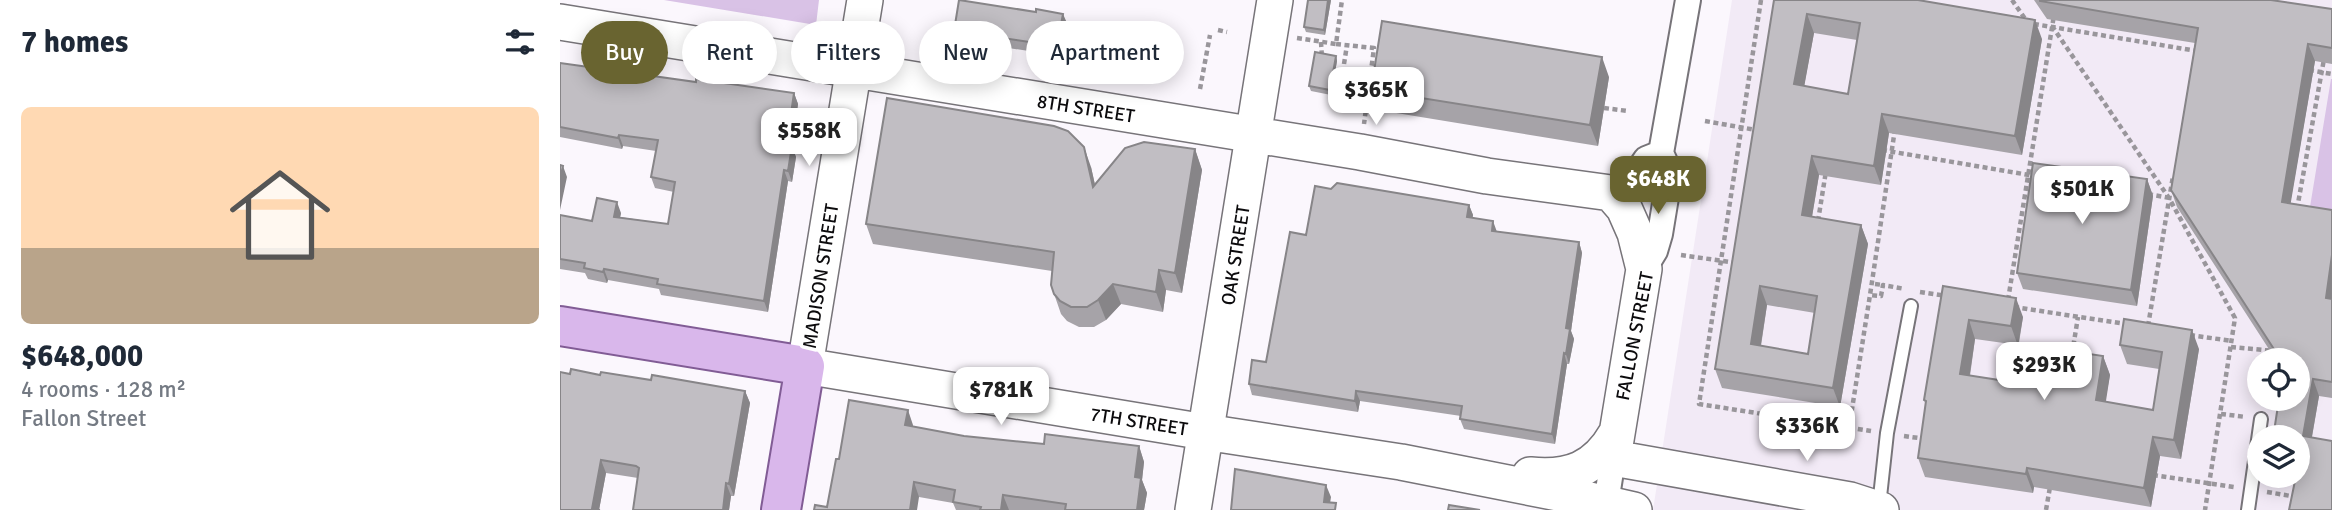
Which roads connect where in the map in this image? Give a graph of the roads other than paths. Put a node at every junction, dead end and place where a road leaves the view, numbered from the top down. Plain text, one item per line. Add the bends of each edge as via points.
1 (865, 0) edge
2 (1275, 0) edge
3 (1688, 0) edge
4 (861, 21) edge
5 (560, 22) edge
6 (791, 60) edge
7 (905, 78) edge
8 (851, 84) edge
9 (1253, 135) junction
10 (1661, 153) junction
11 (1611, 193) junction
12 (1644, 269) junction
13 (1911, 306) dead end
14 (560, 326) edge
15 (805, 366) junction
16 (2261, 419) dead end
17 (1205, 432) junction
18 (1615, 446) junction
19 (1401, 462) junction
20 (1616, 508) edge
21 (781, 510) edge
22 (1193, 510) edge
23 (1880, 510) edge
24 (2248, 510) edge

1 - 4 main road, MADISON STREET
2 - 9 main road, OAK STREET
3 - 10 street, FALLON STREET
5 - 6 main road, 8TH STREET
7 - 9 main road, 8TH STREET
8 - 15 main road, MADISON STREET
9 - 11 main road, 8TH STREET
9 - 17 main road, OAK STREET
10 - 11 street via 1646,159
10 - 12 street, FALLON STREET via 1670,173 1660,234
11 - 12 main road via 1633,227
12 - 18 main road, FALLON STREET
13 - 23 lane via 1887,433
14 - 15 main road, 7TH STREET
15 - 17 main road, 7TH STREET
15 - 21 main road, MADISON STREET
16 - 24 lane
17 - 19 main road, 7TH STREET
17 - 22 main road, OAK STREET
18 - 19 main road via 1587,467 1543,477
18 - 20 street, FALLON STREET
18 - 23 main road
19 - 20 main road, 7TH STREET

